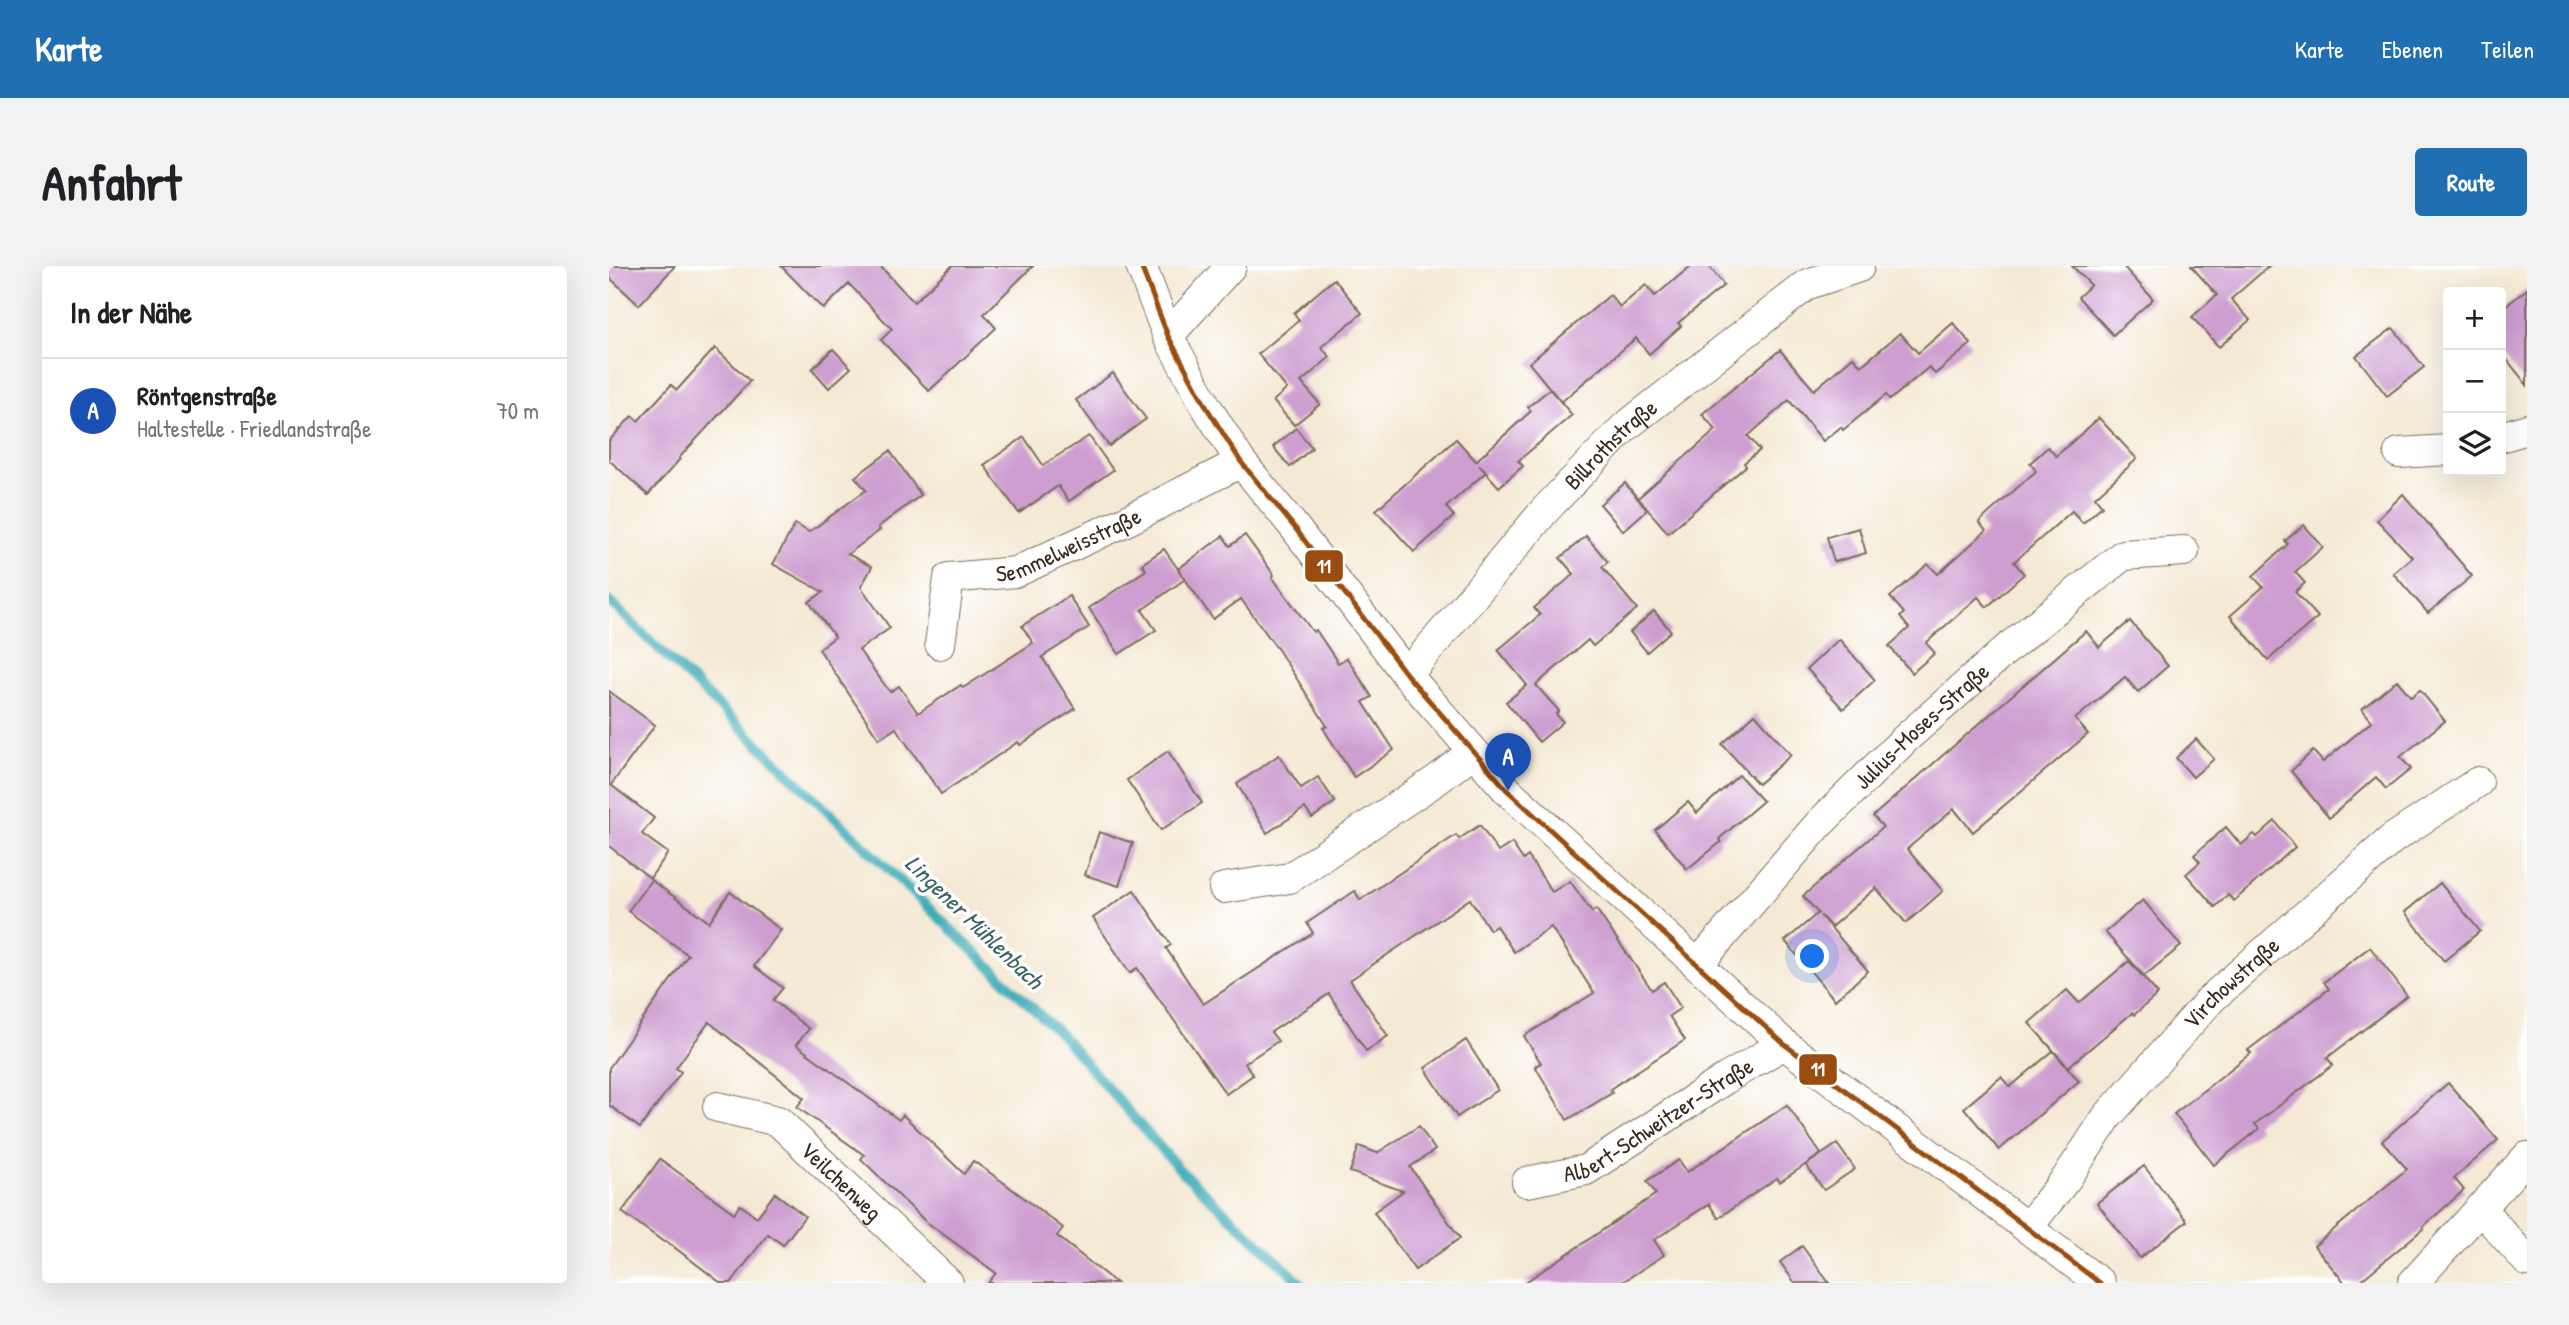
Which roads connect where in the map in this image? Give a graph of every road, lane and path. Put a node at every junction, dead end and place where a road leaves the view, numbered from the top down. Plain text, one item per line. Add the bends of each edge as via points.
1 (1141, 266) edge
2 (1231, 266) edge
3 (1859, 267) edge
4 (1168, 336) junction
5 (2527, 429) edge
6 (2506, 435) edge
7 (2443, 450) edge
8 (2399, 453) dead end
9 (1241, 462) junction
10 (2184, 551) dead end
11 (940, 643) dead end
12 (1407, 675) junction
13 (1473, 752) junction
14 (2479, 782) dead end
15 (1224, 887) dead end
16 (1698, 964) junction
17 (1784, 1044) junction
18 (718, 1107) dead end
19 (2527, 1157) edge
20 (1527, 1182) dead end
21 (2480, 1208) junction
22 (2027, 1228) junction
23 (2527, 1261) edge
24 (948, 1283) edge
25 (2100, 1283) edge
26 (2413, 1283) edge

1 - 4 street
2 - 4 street
3 - 12 street, Billrothstraße via 1808,284 1625,427 1546,509
4 - 9 street
5 - 6 street
7 - 8 street
9 - 11 street, Semmelweisstraße via 1016,572 949,578
9 - 12 street
10 - 16 street, Julius-Moses-Straße via 2123,555 2008,648 1905,739 1819,824
12 - 13 street
13 - 15 street via 1290,878
13 - 16 street via 1508,791
14 - 22 street, Virchowstraße via 2392,839 2211,999 2107,1117
16 - 17 street
17 - 20 street, Albert-Schweitzer-Straße via 1586,1170
17 - 22 street
18 - 24 street, Veilchenweg via 778,1121
19 - 21 street
21 - 23 street
21 - 26 street
22 - 25 street

